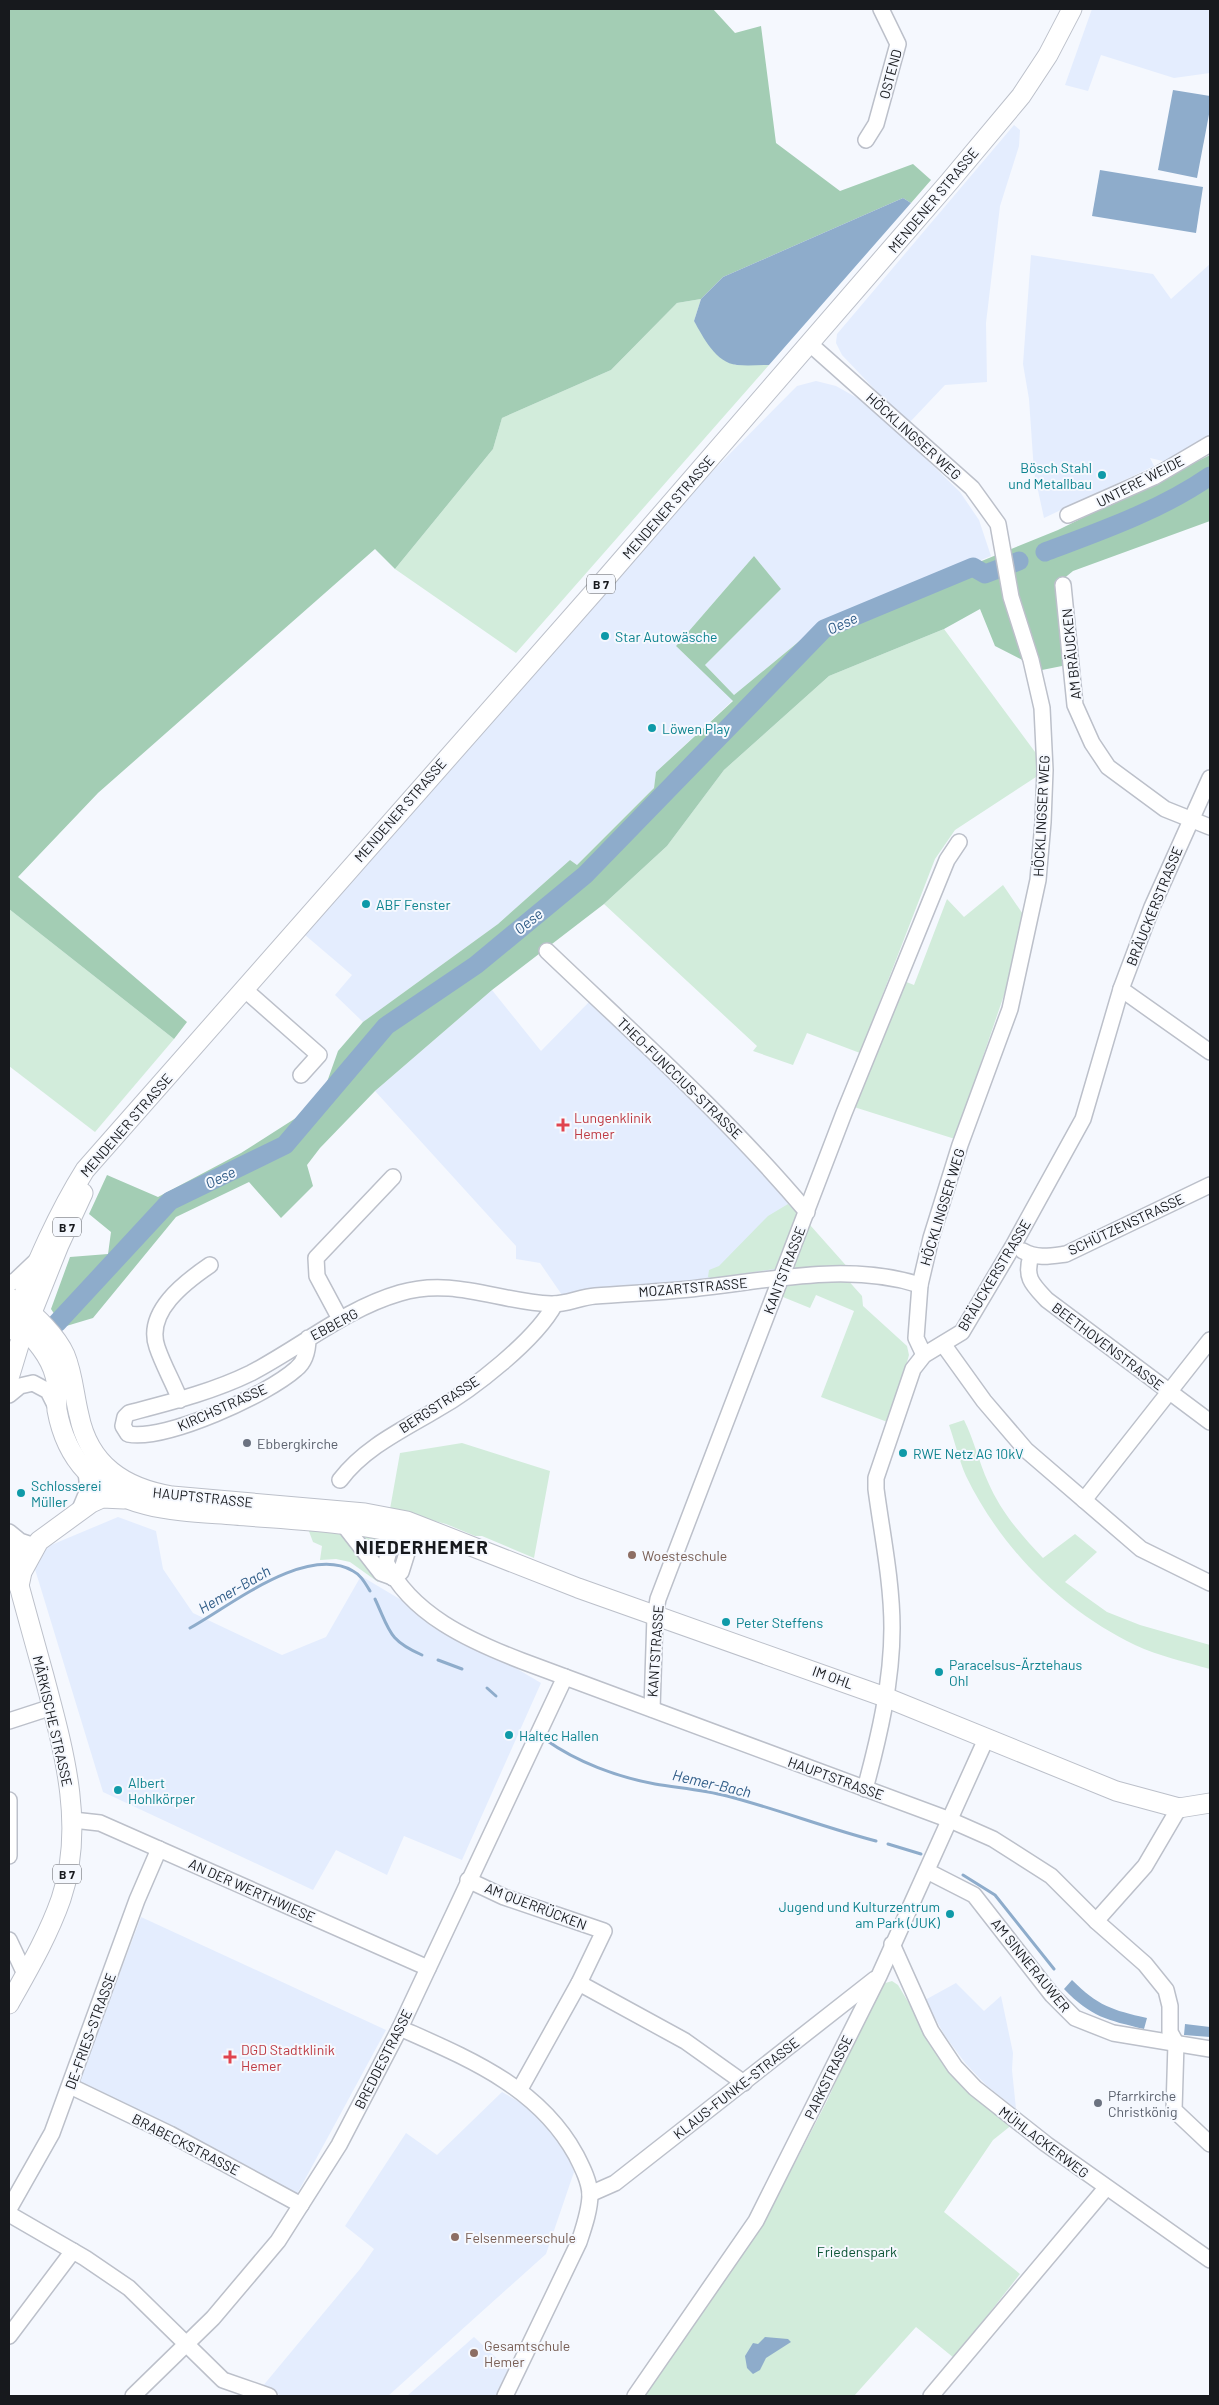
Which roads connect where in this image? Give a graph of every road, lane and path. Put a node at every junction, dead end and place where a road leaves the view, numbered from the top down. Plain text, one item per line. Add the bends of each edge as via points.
1 (881, 9) edge
2 (1072, 9) edge
3 (866, 140) dead end
4 (810, 344) junction
5 (1210, 444) edge
6 (1068, 515) dead end
7 (1063, 585) dead end
8 (1210, 778) edge
9 (1190, 821) junction
10 (1210, 827) edge
11 (959, 842) dead end
12 (547, 951) dead end
13 (244, 989) junction
14 (1121, 989) junction
15 (1210, 1052) edge
16 (301, 1075) dead end
17 (110, 1143) junction
18 (393, 1177) dead end
19 (1210, 1185) edge
20 (807, 1212) junction
21 (1013, 1246) junction
22 (1031, 1256) junction
23 (37, 1260) junction
24 (210, 1265) dead end
25 (780, 1279) junction
26 (9, 1284) edge
27 (920, 1285) junction
28 (555, 1304) junction
29 (17, 1315) edge
30 (340, 1319) junction
31 (308, 1338) junction
32 (1210, 1340) edge
33 (943, 1344) junction
34 (924, 1355) junction
35 (9, 1378) edge
36 (1170, 1393) junction
37 (9, 1395) edge
38 (180, 1400) junction
39 (58, 1410) junction
40 (125, 1417) joint
41 (1210, 1422) edge
42 (86, 1471) junction
43 (340, 1480) dead end
44 (127, 1499) junction
45 (1084, 1500) junction
46 (203, 1506) junction
47 (80, 1509) junction
48 (343, 1524) junction
49 (404, 1530) junction
50 (9, 1532) edge
51 (34, 1542) junction
52 (10, 1554) edge
53 (393, 1578) junction
54 (1210, 1583) edge
55 (19, 1586) junction
56 (655, 1616) junction
57 (565, 1677) junction
58 (885, 1697) junction
59 (52, 1707) junction
60 (652, 1709) junction
61 (9, 1721) edge
62 (986, 1739) junction
63 (865, 1789) junction
64 (9, 1800) edge
65 (1210, 1803) edge
66 (1179, 1808) junction
67 (73, 1820) junction
68 (950, 1820) junction
69 (163, 1851) junction
70 (9, 1856) edge
71 (926, 1871) junction
72 (468, 1880) junction
73 (1096, 1921) junction
74 (9, 1940) edge
75 (892, 1944) junction
76 (428, 1968) junction
77 (881, 1970) junction
78 (25, 1974) junction
79 (579, 1983) junction
80 (912, 1991) junction
81 (9, 2004) edge
82 (400, 2028) junction
83 (1176, 2044) junction
84 (1210, 2049) edge
85 (744, 2082) junction
86 (70, 2086) junction
87 (520, 2090) junction
88 (1210, 2144) edge
89 (1106, 2188) junction
90 (590, 2194) junction
91 (301, 2205) junction
92 (9, 2208) edge
93 (9, 2214) edge
94 (73, 2251) junction
95 (1210, 2260) edge
96 (9, 2336) edge
97 (187, 2345) junction
98 (133, 2396) edge
99 (269, 2396) edge
100 (505, 2396) edge
101 (635, 2396) edge
102 (931, 2396) edge

1 - 3 street, OSTEND via 898,44 876,124
2 - 4 main road, MENDENER STRASSE / B 7 via 1048,55 1021,96
4 - 13 main road, MENDENER STRASSE / B 7
4 - 27 street, HÖCKLINGSER WEG via 972,488 998,524 1011,597 1042,708 1045,770 1036,888 1010,1009 960,1146
5 - 6 street, UNTERE WEIDE via 1154,477
7 - 9 street, AM BRÄUCKEN via 1076,705 1092,743 1108,767 1165,809
8 - 9 street, BRÄUCKERSTRASSE
9 - 10 street, AM BRÄUCKEN
9 - 14 street, BRÄUCKERSTRASSE
11 - 20 street, KANTSTRASSE via 947,860
12 - 20 street, THEO-FUNCCIUS-STRASSE via 716,1112
13 - 16 street via 319,1055
13 - 17 main road, MENDENER STRASSE / B 7
14 - 15 street
14 - 21 street, BRÄUCKERSTRASSE via 1083,1119
17 - 23 main road, MENDENER STRASSE / B 7 via 85,1170 65,1201
17 - 29 main road, B 7
18 - 30 street via 316,1258 317,1276
19 - 22 street, SCHÜTZENSTRASSE via 1066,1254
20 - 25 street, KANTSTRASSE
21 - 22 street
21 - 33 street, BRÄUCKERSTRASSE via 962,1332
22 - 36 street, BEETHOVENSTRASSE via 1028,1265 1030,1281 1047,1300
23 - 26 street
23 - 29 main road, MENDENER STRASSE / B 7
24 - 38 street via 188,1280 156,1322 154,1335 157,1347
25 - 27 street, MOZARTSTRASSE via 857,1272
25 - 28 street, MOZARTSTRASSE via 589,1296
25 - 56 street, KANTSTRASSE via 658,1599
27 - 34 street, HÖCKLINGSER WEG via 916,1338
28 - 30 street, EBBERG via 452,1287 387,1297
28 - 43 street, BERGSTRASSE via 543,1324 509,1356 437,1409 395,1433 351,1466
29 - 35 main road, B 7
29 - 39 main road, HAUPTSTRASSE via 49,1360 56,1377
29 - 46 main road, HAUPTSTRASSE via 55,1339 64,1354 85,1436 102,1462 130,1485
30 - 31 street, EBBERG
31 - 38 street, EBBERG via 250,1373
31 - 40 street, KIRCHSTRASSE via 308,1350 298,1368 268,1388 203,1419 140,1436 128,1434 123,1426
32 - 36 street
33 - 34 street, BRÄUCKERSTRASSE
33 - 45 street via 1026,1450
34 - 58 street, BRÄUCKERSTRASSE via 913,1369 876,1478 892,1626
36 - 41 street, BEETHOVENSTRASSE
36 - 45 street
37 - 39 street, HAUPTSTRASSE via 27,1383 38,1384 48,1391
38 - 40 street, EBBERG via 129,1413
39 - 42 main road, HAUPTSTRASSE via 73,1455
42 - 44 main road, HAUPTSTRASSE
42 - 47 street via 88,1490
44 - 46 main road, HAUPTSTRASSE via 154,1507
44 - 47 main road, HAUPTSTRASSE via 102,1498
45 - 54 street via 1141,1549
46 - 48 main road, HAUPTSTRASSE
46 - 49 main road, HAUPTSTRASSE via 365,1513
47 - 51 main road, HAUPTSTRASSE
48 - 49 main road, HAUPTSTRASSE
48 - 53 street, HAUPTSTRASSE via 381,1573
49 - 53 street, HAUPTSTRASSE via 386,1562
49 - 56 main road, IM OHL via 484,1551
50 - 51 street via 20,1541
51 - 52 street, HAUPTSTRASSE
51 - 55 main road, HAUPTSTRASSE
52 - 55 main road, MÄRKISCHE STRASSE / B 7
53 - 57 street, HAUPTSTRASSE via 424,1610 464,1635 492,1650
55 - 59 main road, MÄRKISCHE STRASSE / B 7
56 - 58 main road, IM OHL
56 - 60 street, KANTSTRASSE
57 - 60 street, HAUPTSTRASSE
57 - 72 street, BREDDESTRASSE
58 - 62 main road, IM OHL
58 - 63 street, BRÄUCKERSTRASSE
59 - 61 street
59 - 67 main road, MÄRKISCHE STRASSE / B 7 via 66,1766
60 - 63 street, HAUPTSTRASSE
62 - 66 main road, IM OHL via 1116,1791
62 - 68 street, PARKSTRASSE
63 - 68 street, HAUPTSTRASSE
64 - 70 street
65 - 66 main road
66 - 73 street via 1145,1866
67 - 69 street, AN DER WERTHWIESE via 100,1823
67 - 78 main road, MÄRKISCHE STRASSE / B 7 via 61,1898
68 - 71 street, PARKSTRASSE
68 - 73 street, HAUPTSTRASSE via 1023,1857 1050,1876
69 - 76 street, AN DER WERTHWIESE
69 - 86 street, DE-FRIES-STRASSE via 137,1900
71 - 75 street, PARKSTRASSE
71 - 83 street, AM SINNERAUWER via 974,1895 1052,1995 1075,2018 1113,2033
72 - 76 street, BREDDESTRASSE
72 - 79 street, AM QUERRÜCKEN via 504,1897 604,1931
73 - 83 street, HAUPTSTRASSE via 1145,1964 1166,1990 1170,2032
74 - 78 street
75 - 77 street, PARKSTRASSE
75 - 80 street, MÜHLACKERWEG
76 - 82 street, BREDDESTRASSE
77 - 80 street, MÜHLACKERWEG
77 - 85 street, KLAUS-FUNKE-STRASSE
77 - 101 street, PARKSTRASSE via 756,2221
78 - 81 main road, MÄRKISCHE STRASSE / B 7
79 - 85 street via 685,2040
79 - 87 street
80 - 89 street, MÜHLACKERWEG via 937,2040 955,2067 975,2088
82 - 87 street via 494,2072
82 - 91 street, BREDDESTRASSE via 339,2145
83 - 84 street
83 - 88 street, HAUPTSTRASSE via 1174,2110
85 - 90 street, KLAUS-FUNKE-STRASSE via 615,2184
86 - 91 street, BRABECKSTRASSE via 170,2134
86 - 92 street, DE-FRIES-STRASSE via 52,2133
87 - 90 street via 540,2107 566,2138 586,2176
89 - 95 street, MÜHLACKERWEG
89 - 102 street
90 - 100 street via 579,2242
91 - 97 street, BREDDESTRASSE via 278,2241
93 - 94 street
94 - 96 street
94 - 97 street via 129,2288
97 - 98 street, BREDDESTRASSE
97 - 99 street via 223,2380

